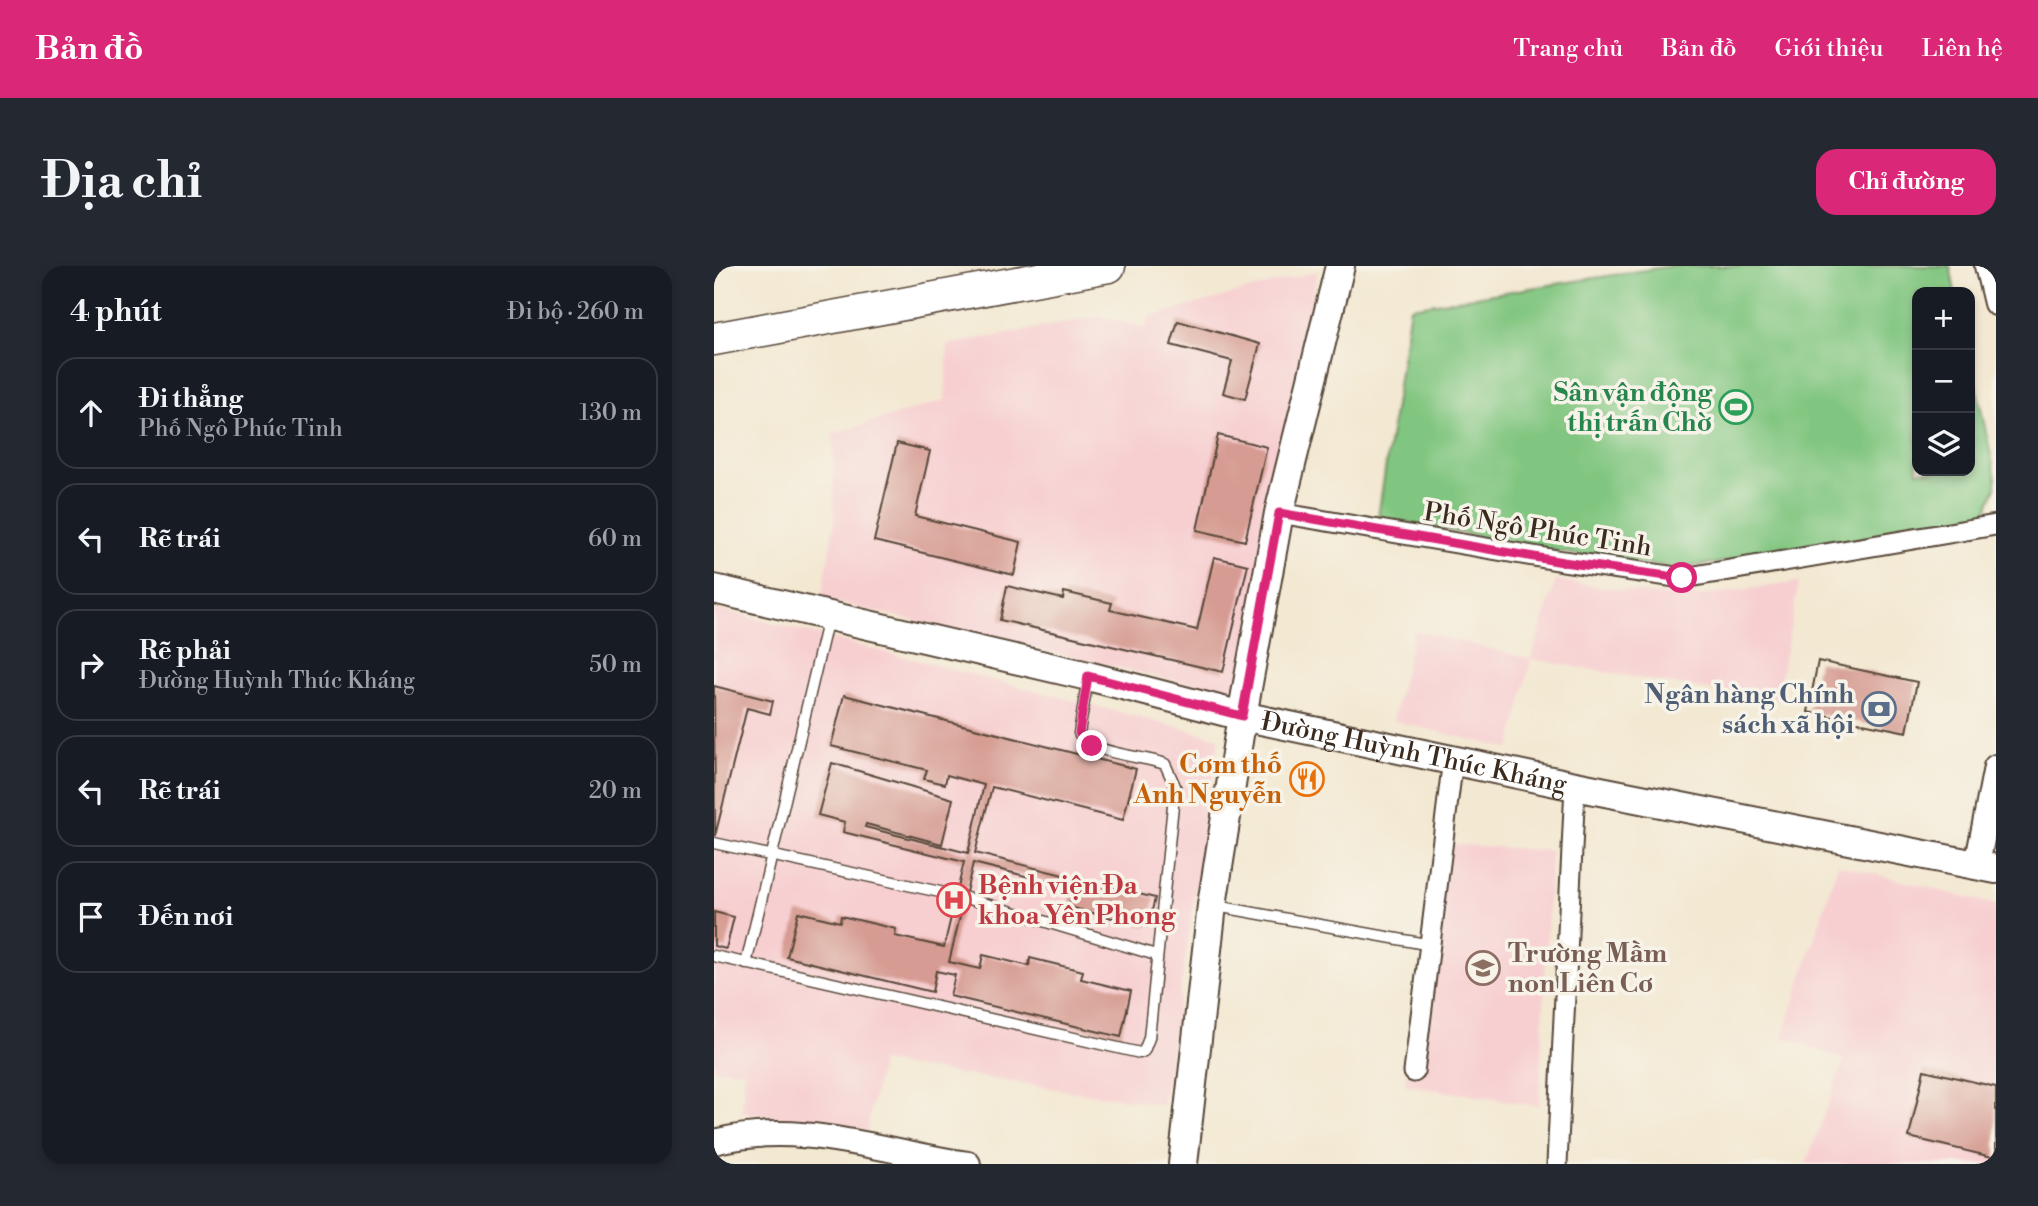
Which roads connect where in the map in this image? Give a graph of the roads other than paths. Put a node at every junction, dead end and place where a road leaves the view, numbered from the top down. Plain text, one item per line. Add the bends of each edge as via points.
1 (1109, 266) edge
2 (1340, 266) edge
3 (1987, 266) edge
4 (1996, 303) edge
5 (714, 339) edge
6 (1279, 513) junction
7 (1996, 525) edge
8 (714, 589) edge
9 (828, 617) junction
10 (1088, 676) junction
11 (1242, 716) junction
12 (1453, 759) junction
13 (1996, 767) edge
14 (1575, 786) junction
15 (714, 843) edge
16 (773, 856) junction
17 (1986, 867) edge
18 (1212, 905) junction
19 (1431, 945) junction
20 (1156, 955) junction
21 (714, 956) edge
22 (746, 964) junction
23 (1414, 1073) dead end
24 (714, 1142) edge
25 (1189, 1159) edge
26 (961, 1163) edge
27 (1557, 1164) edge

1 - 5 main road
2 - 6 main road
3 - 4 street
6 - 7 street, Phố Ngô Phúc Tinh via 1682,578
6 - 11 main road
8 - 9 main road, Đường Huỳnh Thúc Kháng
9 - 10 main road, Đường Huỳnh Thúc Kháng
9 - 16 lane
10 - 11 main road, Đường Huỳnh Thúc Kháng
10 - 20 lane via 1079,733 1082,739 1092,746 1165,764 1174,781
11 - 12 main road, Đường Huỳnh Thúc Kháng
11 - 18 main road
12 - 14 main road, Đường Huỳnh Thúc Kháng
12 - 19 street
13 - 17 street
14 - 17 main road, Đường Huỳnh Thúc Kháng
14 - 27 street
15 - 16 lane
16 - 20 lane via 963,897
16 - 22 lane
18 - 19 lane
18 - 25 main road
19 - 23 street
20 - 22 lane via 1149,1038 1140,1053
21 - 22 lane
24 - 26 street via 757,1134 792,1134 855,1141

